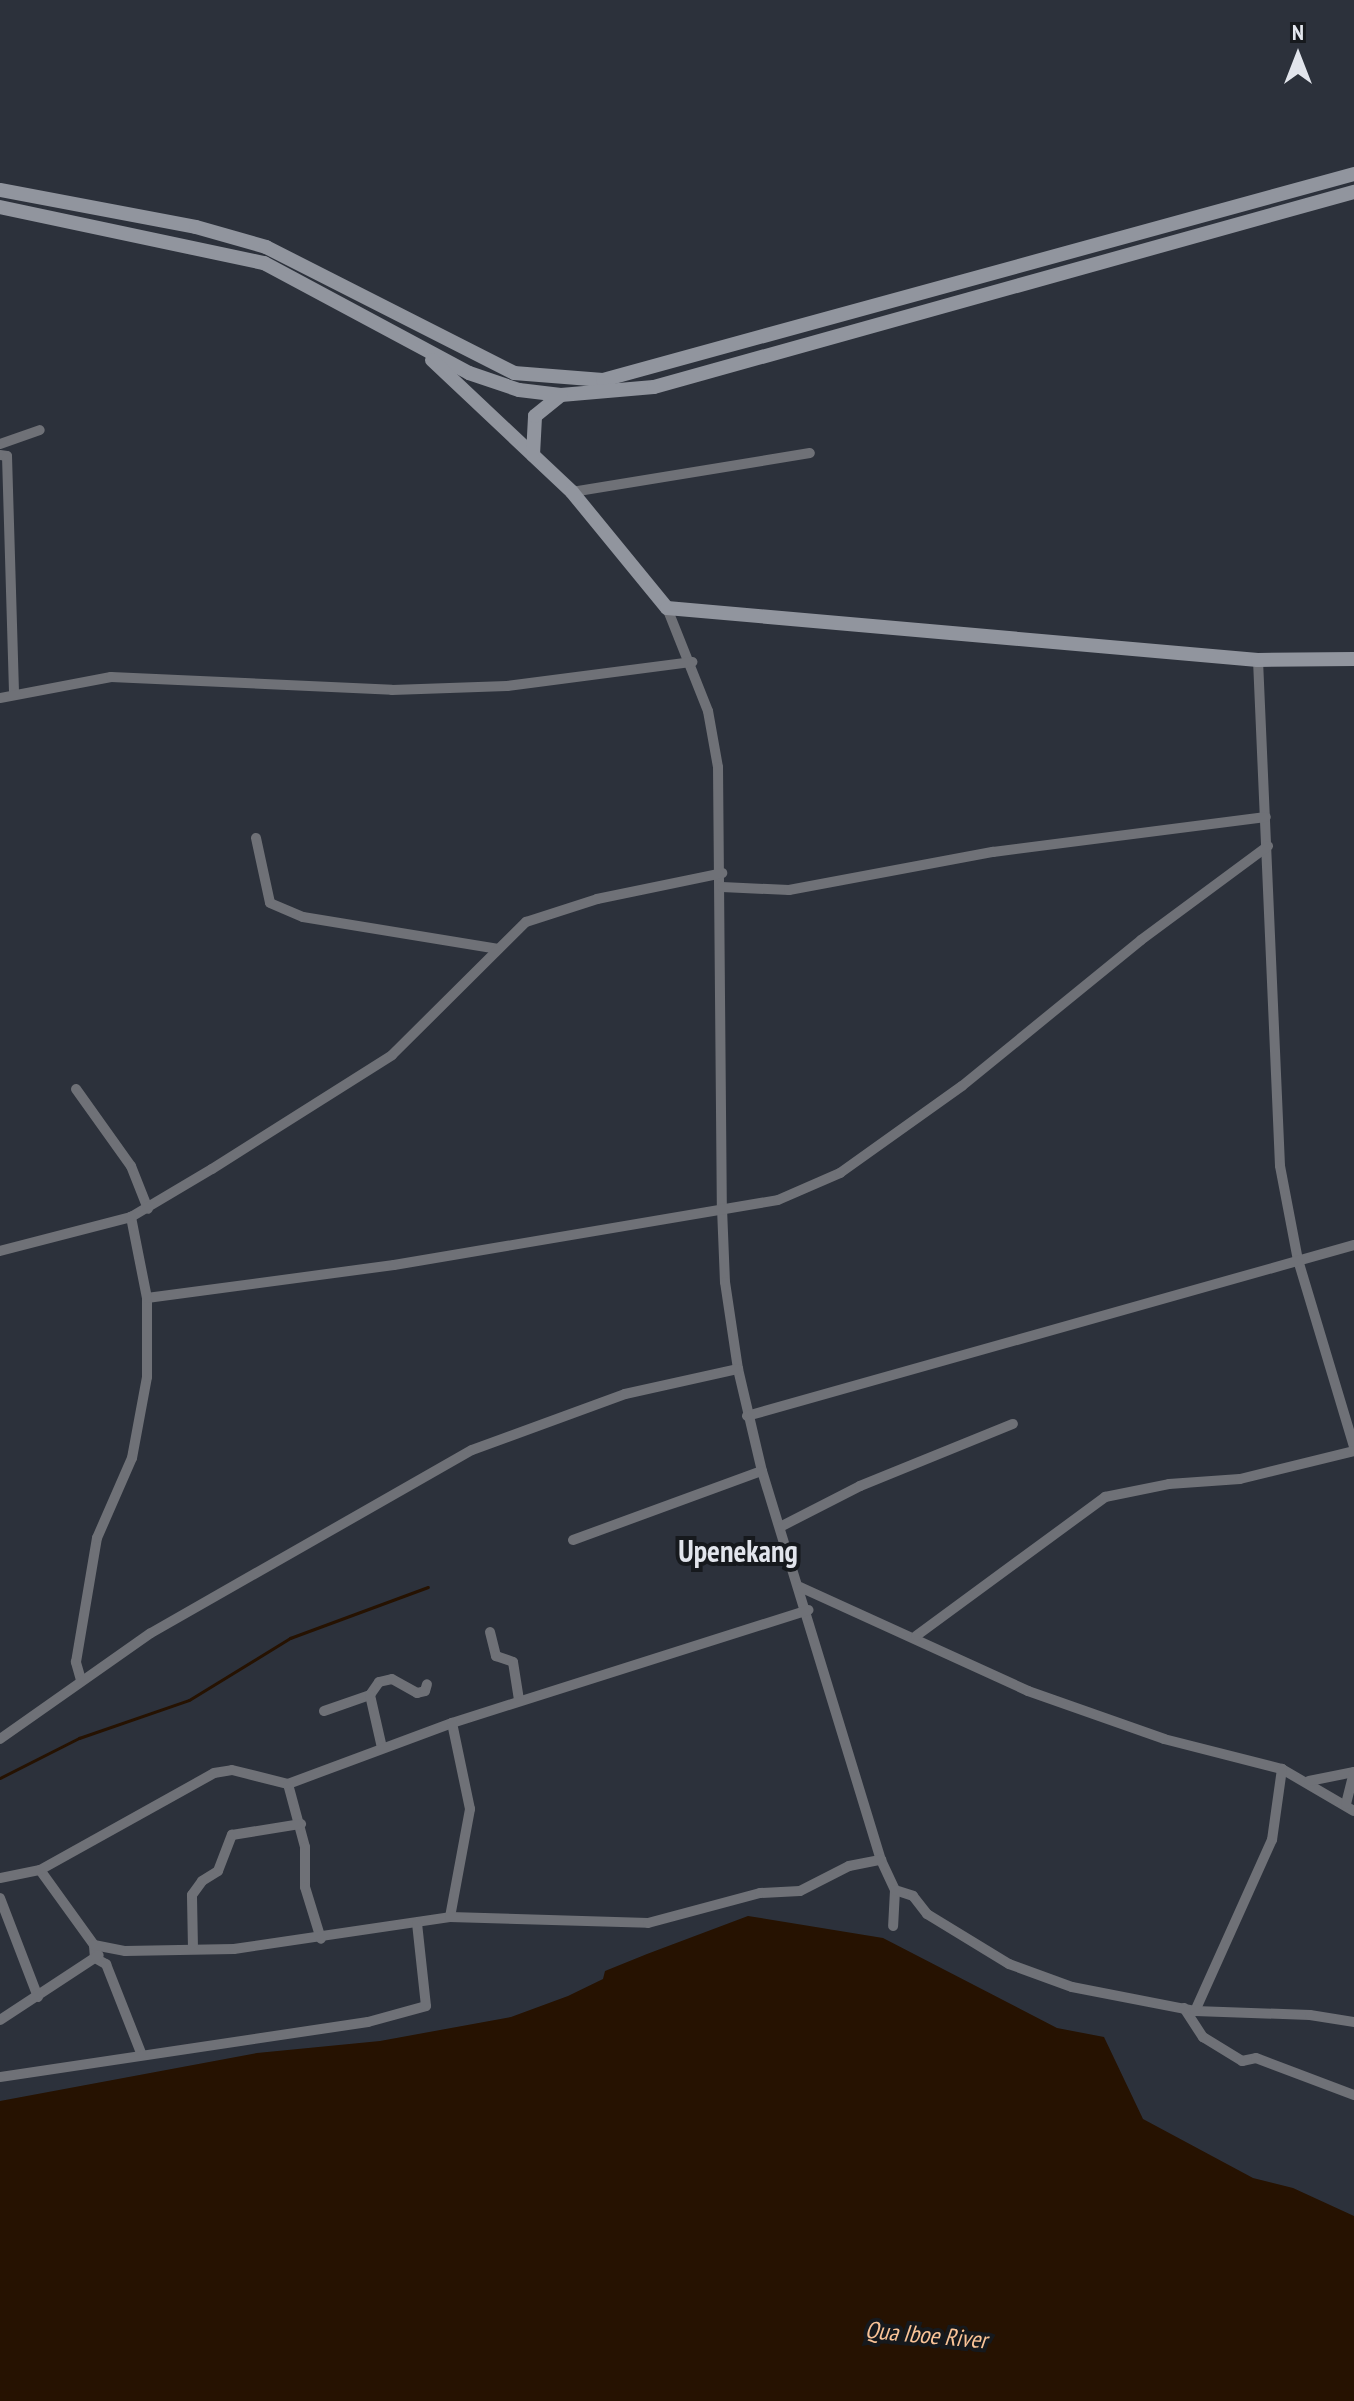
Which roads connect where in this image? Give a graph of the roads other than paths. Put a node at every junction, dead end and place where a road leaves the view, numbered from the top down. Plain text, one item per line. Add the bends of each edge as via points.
1 (1354, 174) edge
2 (0, 190) edge
3 (1354, 192) edge
4 (0, 207) edge
5 (741, 343) junction
6 (418, 347) junction
7 (758, 357) junction
8 (561, 395) junction
9 (40, 430) dead end
10 (0, 444) edge
11 (810, 453) dead end
12 (0, 455) edge
13 (533, 455) junction
14 (572, 492) junction
15 (667, 608) junction
16 (1354, 659) edge
17 (1258, 660) junction
18 (692, 662) junction
19 (14, 695) junction
20 (0, 698) edge
21 (1266, 817) junction
22 (256, 838) dead end
23 (1268, 846) junction
24 (722, 873) junction
25 (722, 887) junction
26 (498, 949) junction
27 (76, 1089) dead end
28 (722, 1208) junction
29 (148, 1209) junction
30 (131, 1217) junction
31 (1354, 1245) edge
32 (0, 1251) edge
33 (1298, 1260) junction
34 (147, 1298) junction
35 (738, 1369) junction
36 (747, 1416) junction
37 (1013, 1424) dead end
38 (1354, 1449) edge
39 (762, 1471) junction
40 (780, 1527) junction
41 (573, 1540) dead end
42 (800, 1587) junction
43 (808, 1610) junction
44 (490, 1632) dead end
45 (916, 1636) junction
46 (81, 1680) junction
47 (427, 1684) dead end
48 (370, 1695) junction
49 (519, 1701) junction
50 (324, 1711) dead end
51 (452, 1723) junction
52 (0, 1739) edge
53 (382, 1748) junction
54 (1282, 1769) junction
55 (1354, 1772) edge
56 (1309, 1781) junction
57 (288, 1784) junction
58 (1350, 1808) edge
59 (301, 1824) junction
60 (881, 1860) junction
61 (40, 1870) junction
62 (0, 1878) edge
63 (895, 1890) junction
64 (0, 1898) edge
65 (450, 1917) junction
66 (417, 1923) junction
67 (893, 1926) dead end
68 (321, 1939) junction
69 (94, 1945) junction
70 (107, 1949) junction
71 (193, 1949) junction
72 (95, 1958) junction
73 (38, 1997) junction
74 (1189, 2010) junction
75 (0, 2020) edge
76 (1354, 2022) edge
77 (141, 2053) junction
78 (0, 2077) edge
79 (1354, 2095) edge

1 - 5 main road
2 - 5 main road via 196,227 266,247 514,373 603,380
3 - 7 main road
4 - 6 main road via 264,263
5 - 7 main road
6 - 8 main road via 519,390
6 - 13 main road
7 - 8 main road via 654,387
8 - 13 main road via 535,416
9 - 10 street
11 - 14 street
12 - 19 street via 7,456
13 - 14 main road
14 - 15 main road
15 - 17 main road
15 - 18 street
16 - 17 main road
17 - 21 street
18 - 19 street via 507,686 392,690 111,677
18 - 24 street via 718,767
19 - 20 street
21 - 23 street
21 - 25 street via 993,852 789,890
22 - 26 street via 270,903 303,917
23 - 28 street via 1141,940 962,1086 840,1173 778,1200
23 - 33 street via 1280,1166
24 - 25 street
24 - 26 street via 597,899 526,922
25 - 28 street
26 - 29 street via 392,1055
27 - 29 street via 131,1166
28 - 34 street via 394,1265
28 - 35 street via 725,1282
29 - 30 street
30 - 32 street
30 - 34 street
31 - 33 street
33 - 36 street
33 - 38 street
34 - 46 street via 141,1418 132,1458 97,1538 76,1662
35 - 36 street
35 - 46 street via 625,1394 472,1450 208,1598
36 - 39 street
37 - 40 street via 860,1486
38 - 45 street via 1240,1479 1169,1484 1105,1497
39 - 40 street
39 - 41 street
40 - 42 street
42 - 43 street
42 - 45 street
43 - 49 street
43 - 60 street
44 - 49 street via 496,1656 513,1662
45 - 54 street via 1028,1691 1164,1739
46 - 52 street
47 - 48 street via 417,1693 392,1679 379,1682
48 - 50 street
48 - 53 street
49 - 51 street
51 - 53 street
51 - 65 street via 470,1809
53 - 57 street
54 - 56 street
54 - 74 street via 1272,1840
55 - 56 street
55 - 58 street
56 - 58 street
57 - 59 street
57 - 61 street via 232,1770 214,1773
59 - 68 street via 305,1887
59 - 71 street via 232,1835 218,1871 192,1895
60 - 63 street
60 - 65 street via 849,1866 800,1891 760,1893 648,1923
61 - 62 street
61 - 69 street
63 - 67 street
63 - 74 street via 913,1896 927,1914 1009,1964 1072,1987
64 - 73 street
65 - 66 street
66 - 68 street
66 - 77 street via 426,2006 368,2022
68 - 71 street
69 - 70 street
69 - 72 street
70 - 71 street
70 - 72 street
72 - 73 street
72 - 77 street via 106,1964
73 - 75 street
74 - 76 street
74 - 79 street via 1203,2037 1242,2061 1256,2058
77 - 78 street

